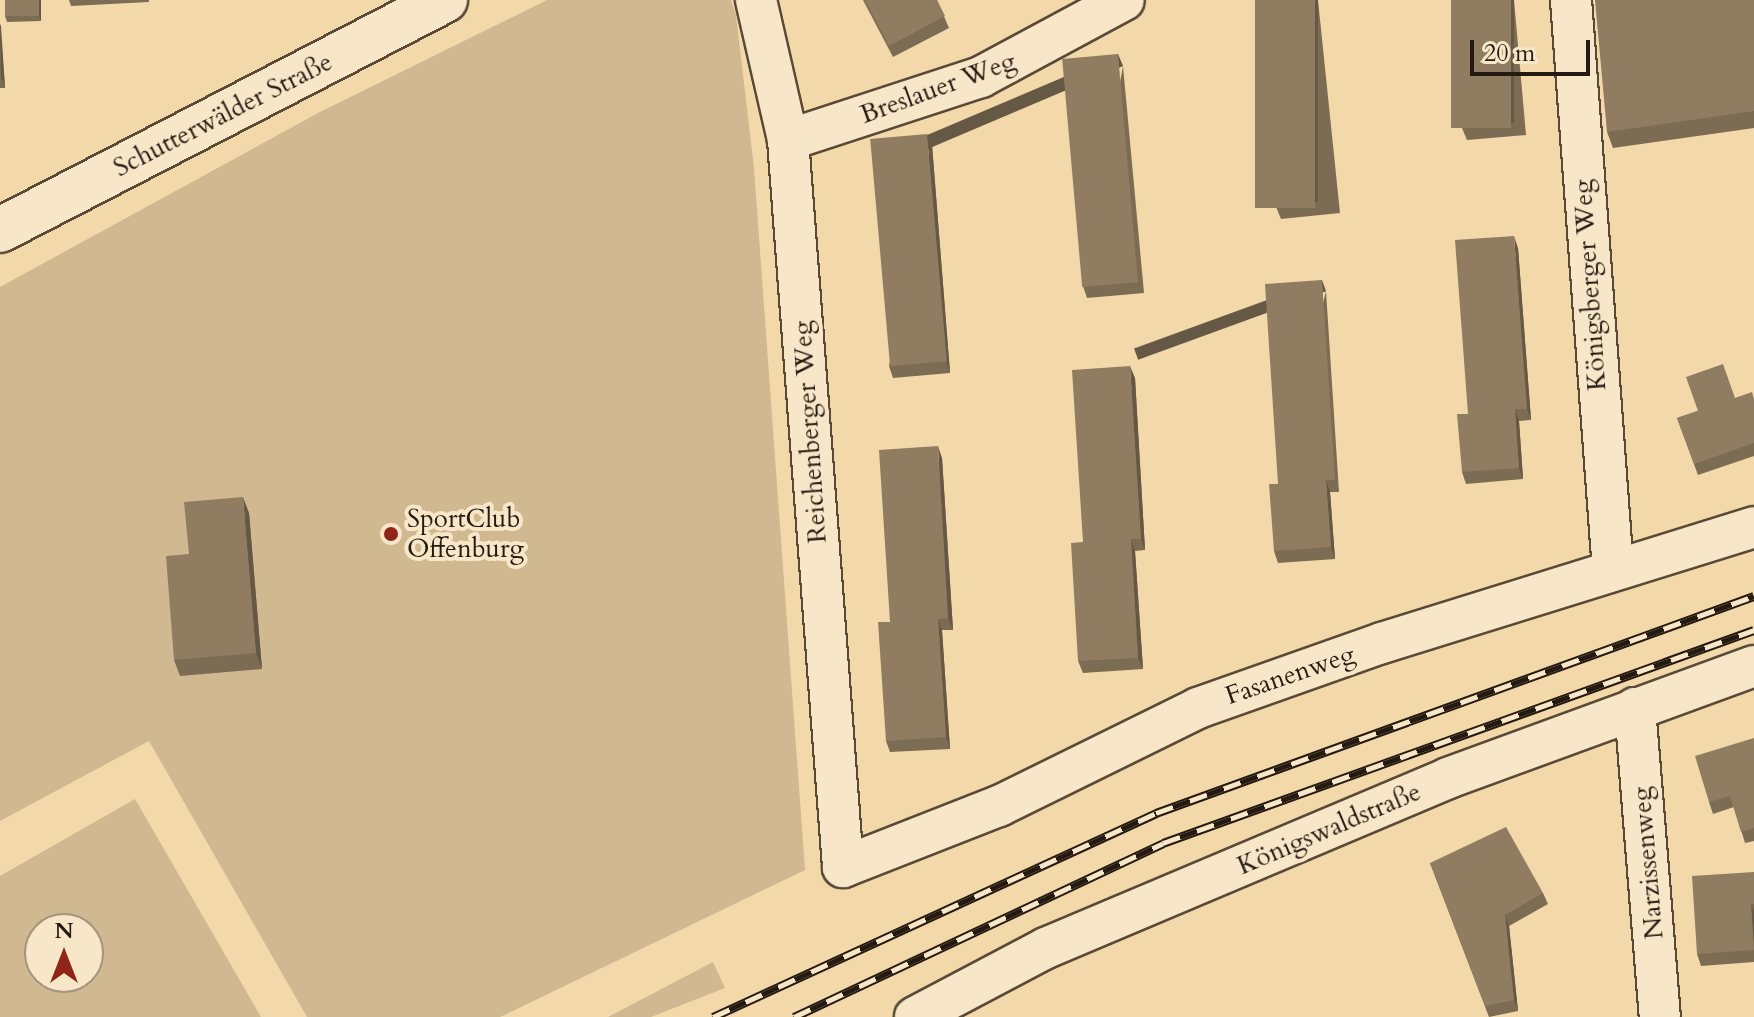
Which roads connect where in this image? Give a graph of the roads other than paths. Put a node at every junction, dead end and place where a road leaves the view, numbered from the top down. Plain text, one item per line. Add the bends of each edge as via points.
1 (445, 0) edge
2 (756, 0) edge
3 (1124, 0) edge
4 (1571, 0) edge
5 (788, 140) junction
6 (0, 230) edge
7 (1754, 527) edge
8 (1613, 570) junction
9 (1754, 666) edge
10 (1635, 708) junction
11 (843, 867) joint
12 (915, 1017) edge
13 (1660, 1017) edge

1 - 6 main road, Schutterwälder Straße
2 - 5 street, Reichenberger Weg
3 - 5 street, Breslauer Weg via 981,77
4 - 8 street, Königsberger Weg
5 - 11 street, Reichenberger Weg
7 - 8 street, Fasanenweg
8 - 11 street, Fasanenweg via 1198,708 999,806
9 - 10 street, Königswaldstraße
10 - 12 street, Königswaldstraße via 1448,778 1046,948
10 - 13 street, Narzissenweg

